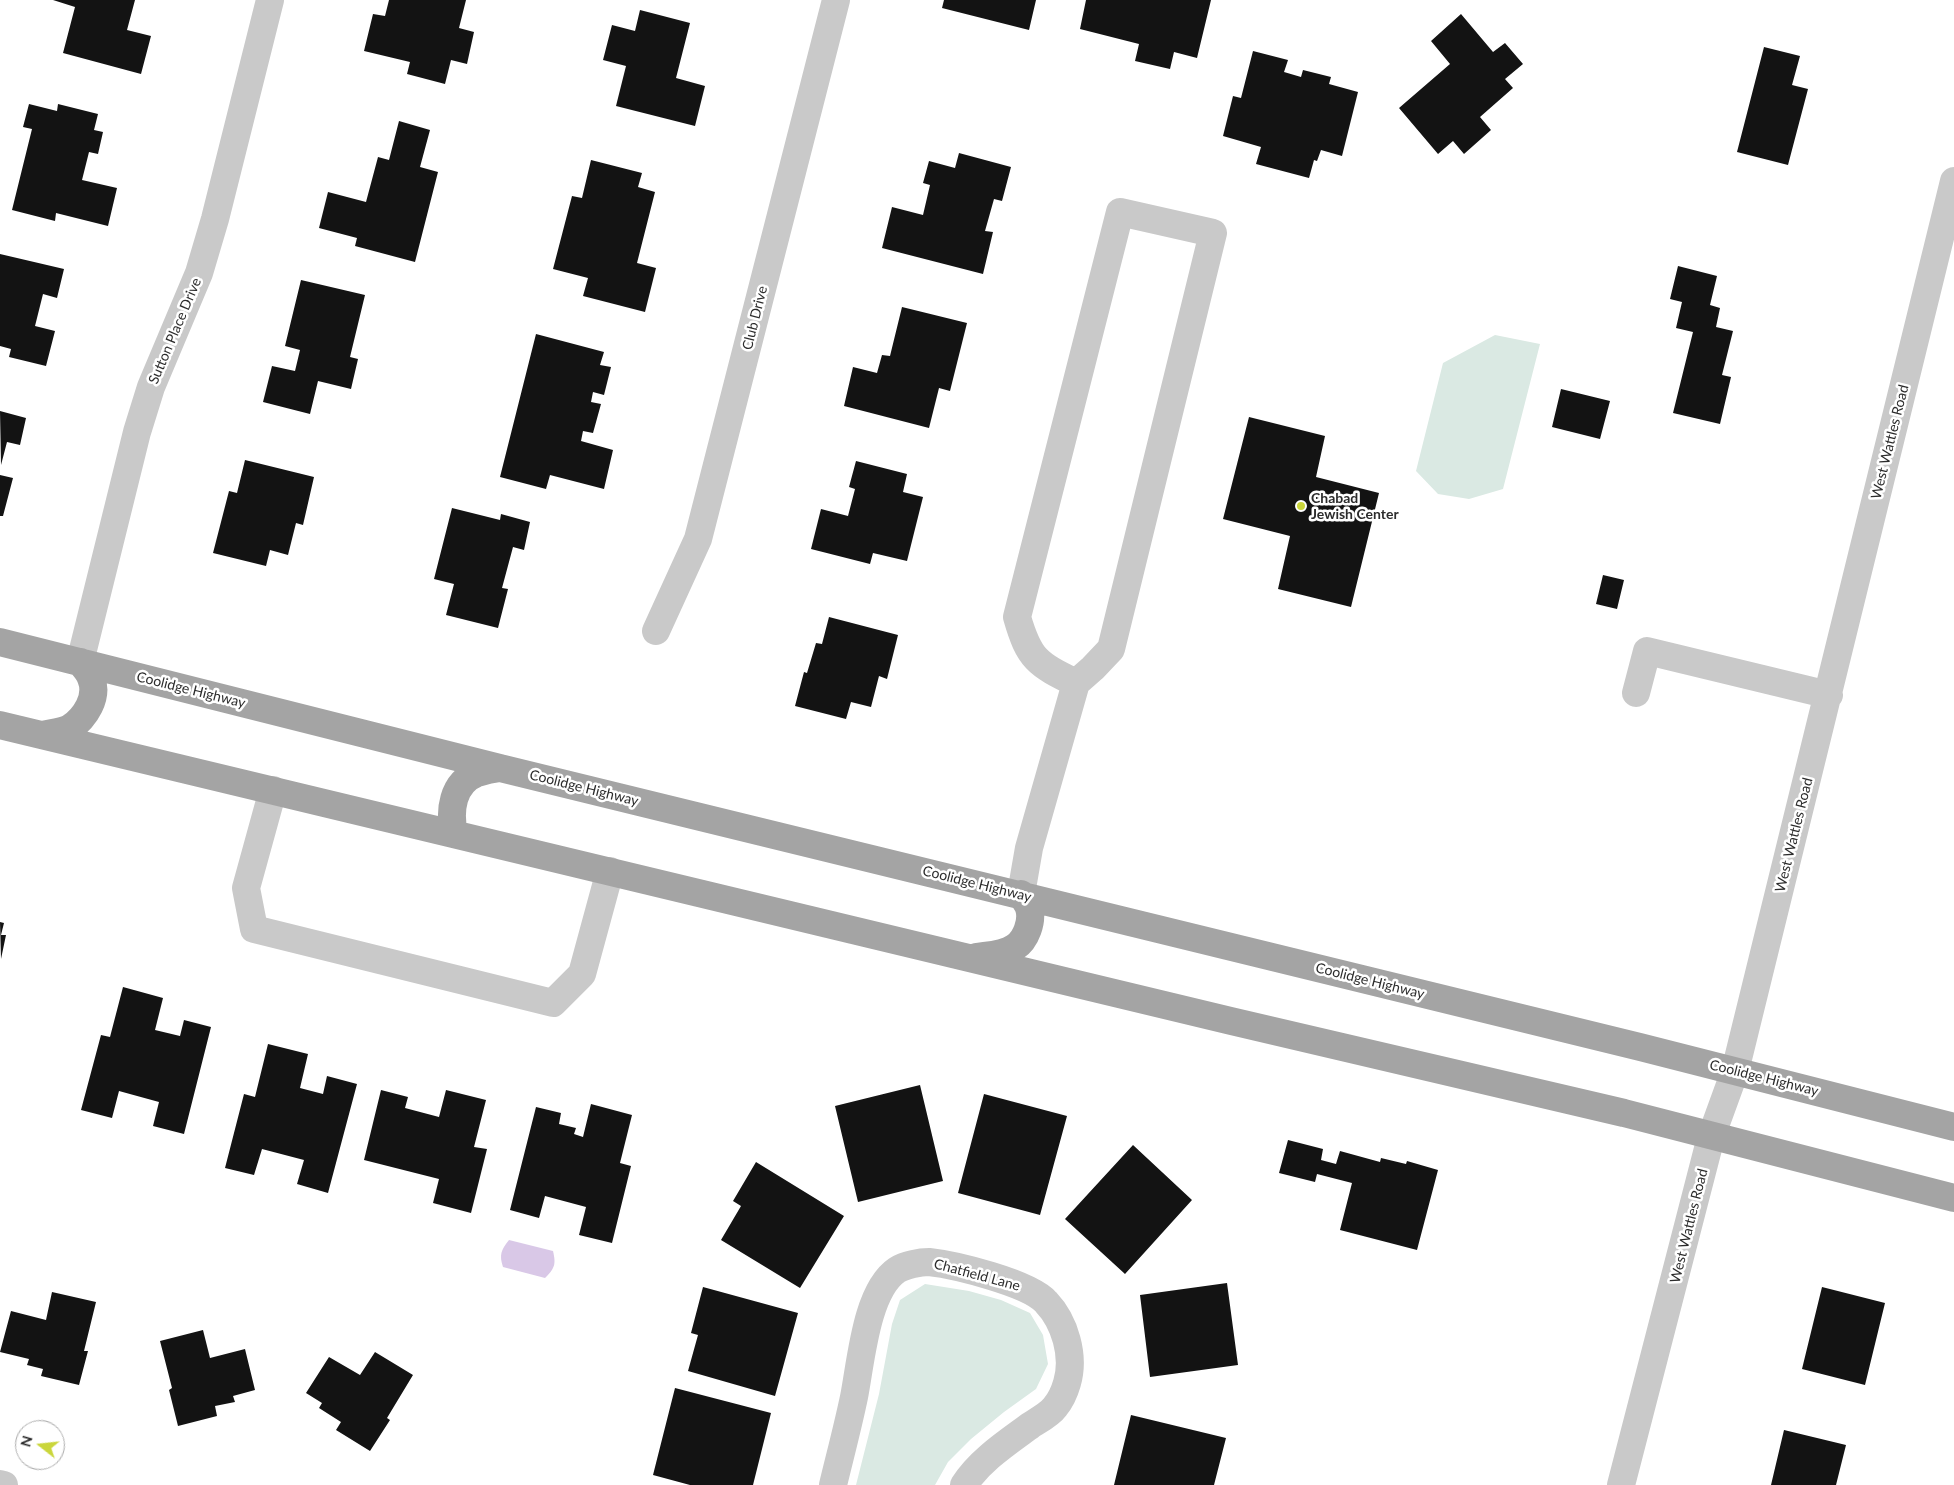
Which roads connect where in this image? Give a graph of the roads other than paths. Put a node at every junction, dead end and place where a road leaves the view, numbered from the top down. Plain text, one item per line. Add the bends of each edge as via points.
1 (270, 0) edge
2 (836, 0) edge
3 (1954, 181) edge
4 (656, 631) dead end
5 (0, 642) edge
6 (80, 662) junction
7 (1076, 683) junction
8 (1636, 694) dead end
9 (1829, 695) junction
10 (0, 724) edge
11 (43, 734) junction
12 (500, 768) junction
13 (274, 790) junction
14 (454, 834) junction
15 (610, 871) junction
16 (1022, 894) junction
17 (970, 958) junction
18 (1735, 1071) junction
19 (1954, 1127) edge
20 (1711, 1137) junction
21 (1954, 1198) edge
22 (0, 1484) edge
23 (4, 1485) edge
24 (833, 1485) edge
25 (964, 1485) edge
26 (1621, 1485) edge

1 - 6 street, Sutton Place Drive via 199,273 151,387 137,432
2 - 4 street, Club Drive via 698,539
3 - 9 street, West Wattles Road
5 - 6 main road, Coolidge Highway
6 - 11 main road via 92,678 89,707 68,729
6 - 12 main road, Coolidge Highway
7 - 7 street via 1112,649 1213,233 1120,212 1018,618 1030,654 1051,671
7 - 16 street via 1028,848
8 - 9 street via 1647,651
9 - 18 street, West Wattles Road
10 - 11 main road
11 - 13 main road
12 - 14 main road via 476,774 463,784 453,800 451,818
12 - 16 main road, Coolidge Highway
13 - 14 main road
13 - 15 street via 246,888 254,929 553,1003 582,974
14 - 15 main road
15 - 17 main road
16 - 17 main road via 1029,908 1030,921 1024,937 1015,947 1000,953
16 - 18 main road, Coolidge Highway
17 - 20 main road via 1624,1113
18 - 19 main road, Coolidge Highway
18 - 20 street, West Wattles Road
20 - 21 main road
20 - 26 street, West Wattles Road
22 - 23 street
24 - 25 street, Chatfield Lane via 867,1325 880,1290 896,1270 928,1262 1018,1285 1036,1293 1051,1309 1067,1341 1070,1360 1067,1383 1055,1407 987,1459

